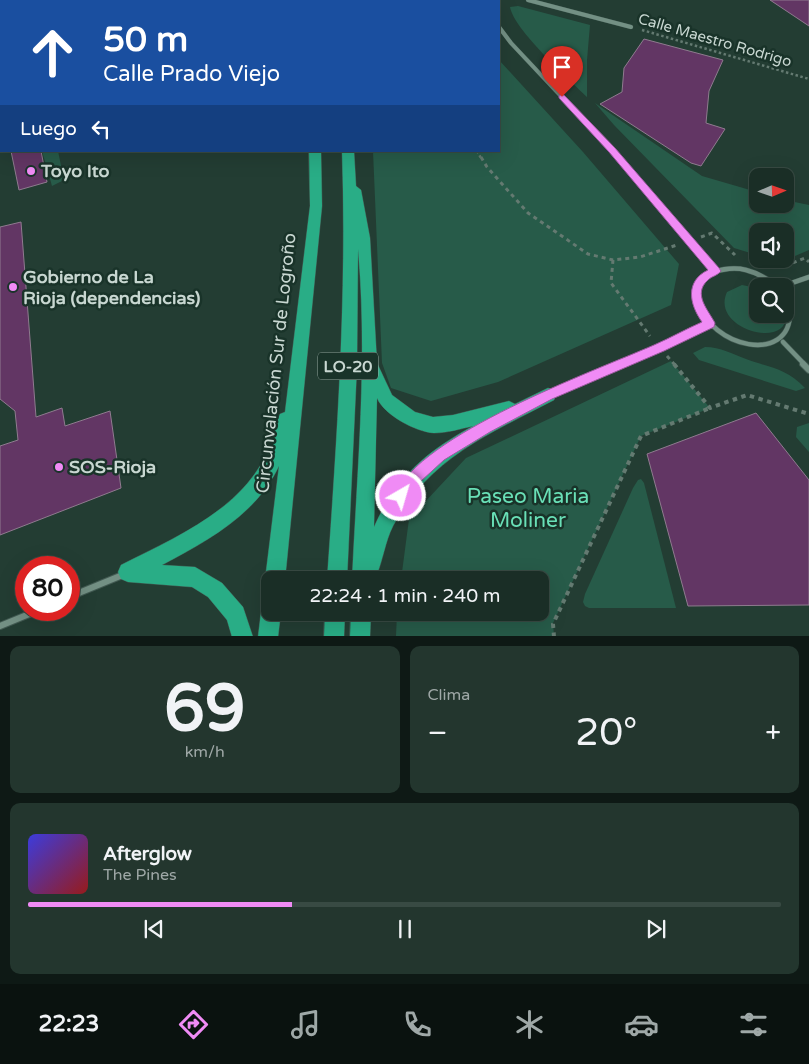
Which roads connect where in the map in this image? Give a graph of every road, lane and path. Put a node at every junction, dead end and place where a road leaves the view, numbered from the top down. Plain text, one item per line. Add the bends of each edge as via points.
1 (528, 0) edge
2 (631, 27) joint
3 (500, 28) edge
4 (809, 79) edge
5 (315, 152) edge
6 (478, 152) edge
7 (348, 158) edge
8 (701, 237) dead end
9 (680, 244) dead end
10 (741, 256) dead end
11 (613, 260) junction
12 (794, 262) edge
13 (809, 262) edge
14 (716, 271) junction
15 (809, 276) edge
16 (763, 278) edge
17 (794, 282) edge
18 (794, 308) edge
19 (796, 317) dead end
20 (710, 323) junction
21 (659, 348) junction
22 (369, 362) junction
23 (809, 370) edge
24 (297, 386) junction
25 (548, 395) junction
26 (710, 408) junction
27 (809, 414) edge
28 (275, 571) edge
29 (338, 571) edge
30 (362, 571) edge
31 (369, 571) edge
32 (128, 572) junction
33 (80, 592) edge
34 (15, 620) edge
35 (270, 621) edge
36 (335, 621) edge
37 (361, 621) edge
38 (0, 626) edge
39 (243, 636) edge
40 (268, 636) edge
41 (334, 636) edge
42 (360, 636) edge
43 (554, 636) edge

1 - 2 street, Calle Maestro Rodrigo
2 - 4 path, Calle Maestro Rodrigo
3 - 14 street via 612,150
5 - 24 highway, Circunvalación Sur de Logroño / LO-20 via 316,206
6 - 11 path via 528,212 588,254
7 - 22 highway via 362,217 367,268
7 - 29 highway, LO-20 via 351,265
8 - 10 path via 712,233 733,254
9 - 11 path via 640,257
11 - 21 path via 611,283
12 - 13 path via 805,258
14 - 16 street via 734,269
14 - 20 street via 704,277 696,298
15 - 17 street
18 - 19 street
20 - 21 street
20 - 23 street via 722,334 754,345 770,346 785,340
21 - 25 street
21 - 26 path
22 - 25 highway via 386,400 410,418 433,425 504,411
22 - 30 highway
24 - 28 highway, Circunvalación Sur de Logroño / LO-20
24 - 32 highway via 276,452 252,492 208,530
25 - 31 highway via 440,456 415,478 384,526
26 - 27 path via 747,395
26 - 43 path via 641,436 553,624
32 - 33 street
32 - 39 highway via 195,577 215,590 236,614
34 - 38 street
35 - 40 highway
36 - 41 highway
37 - 42 highway

